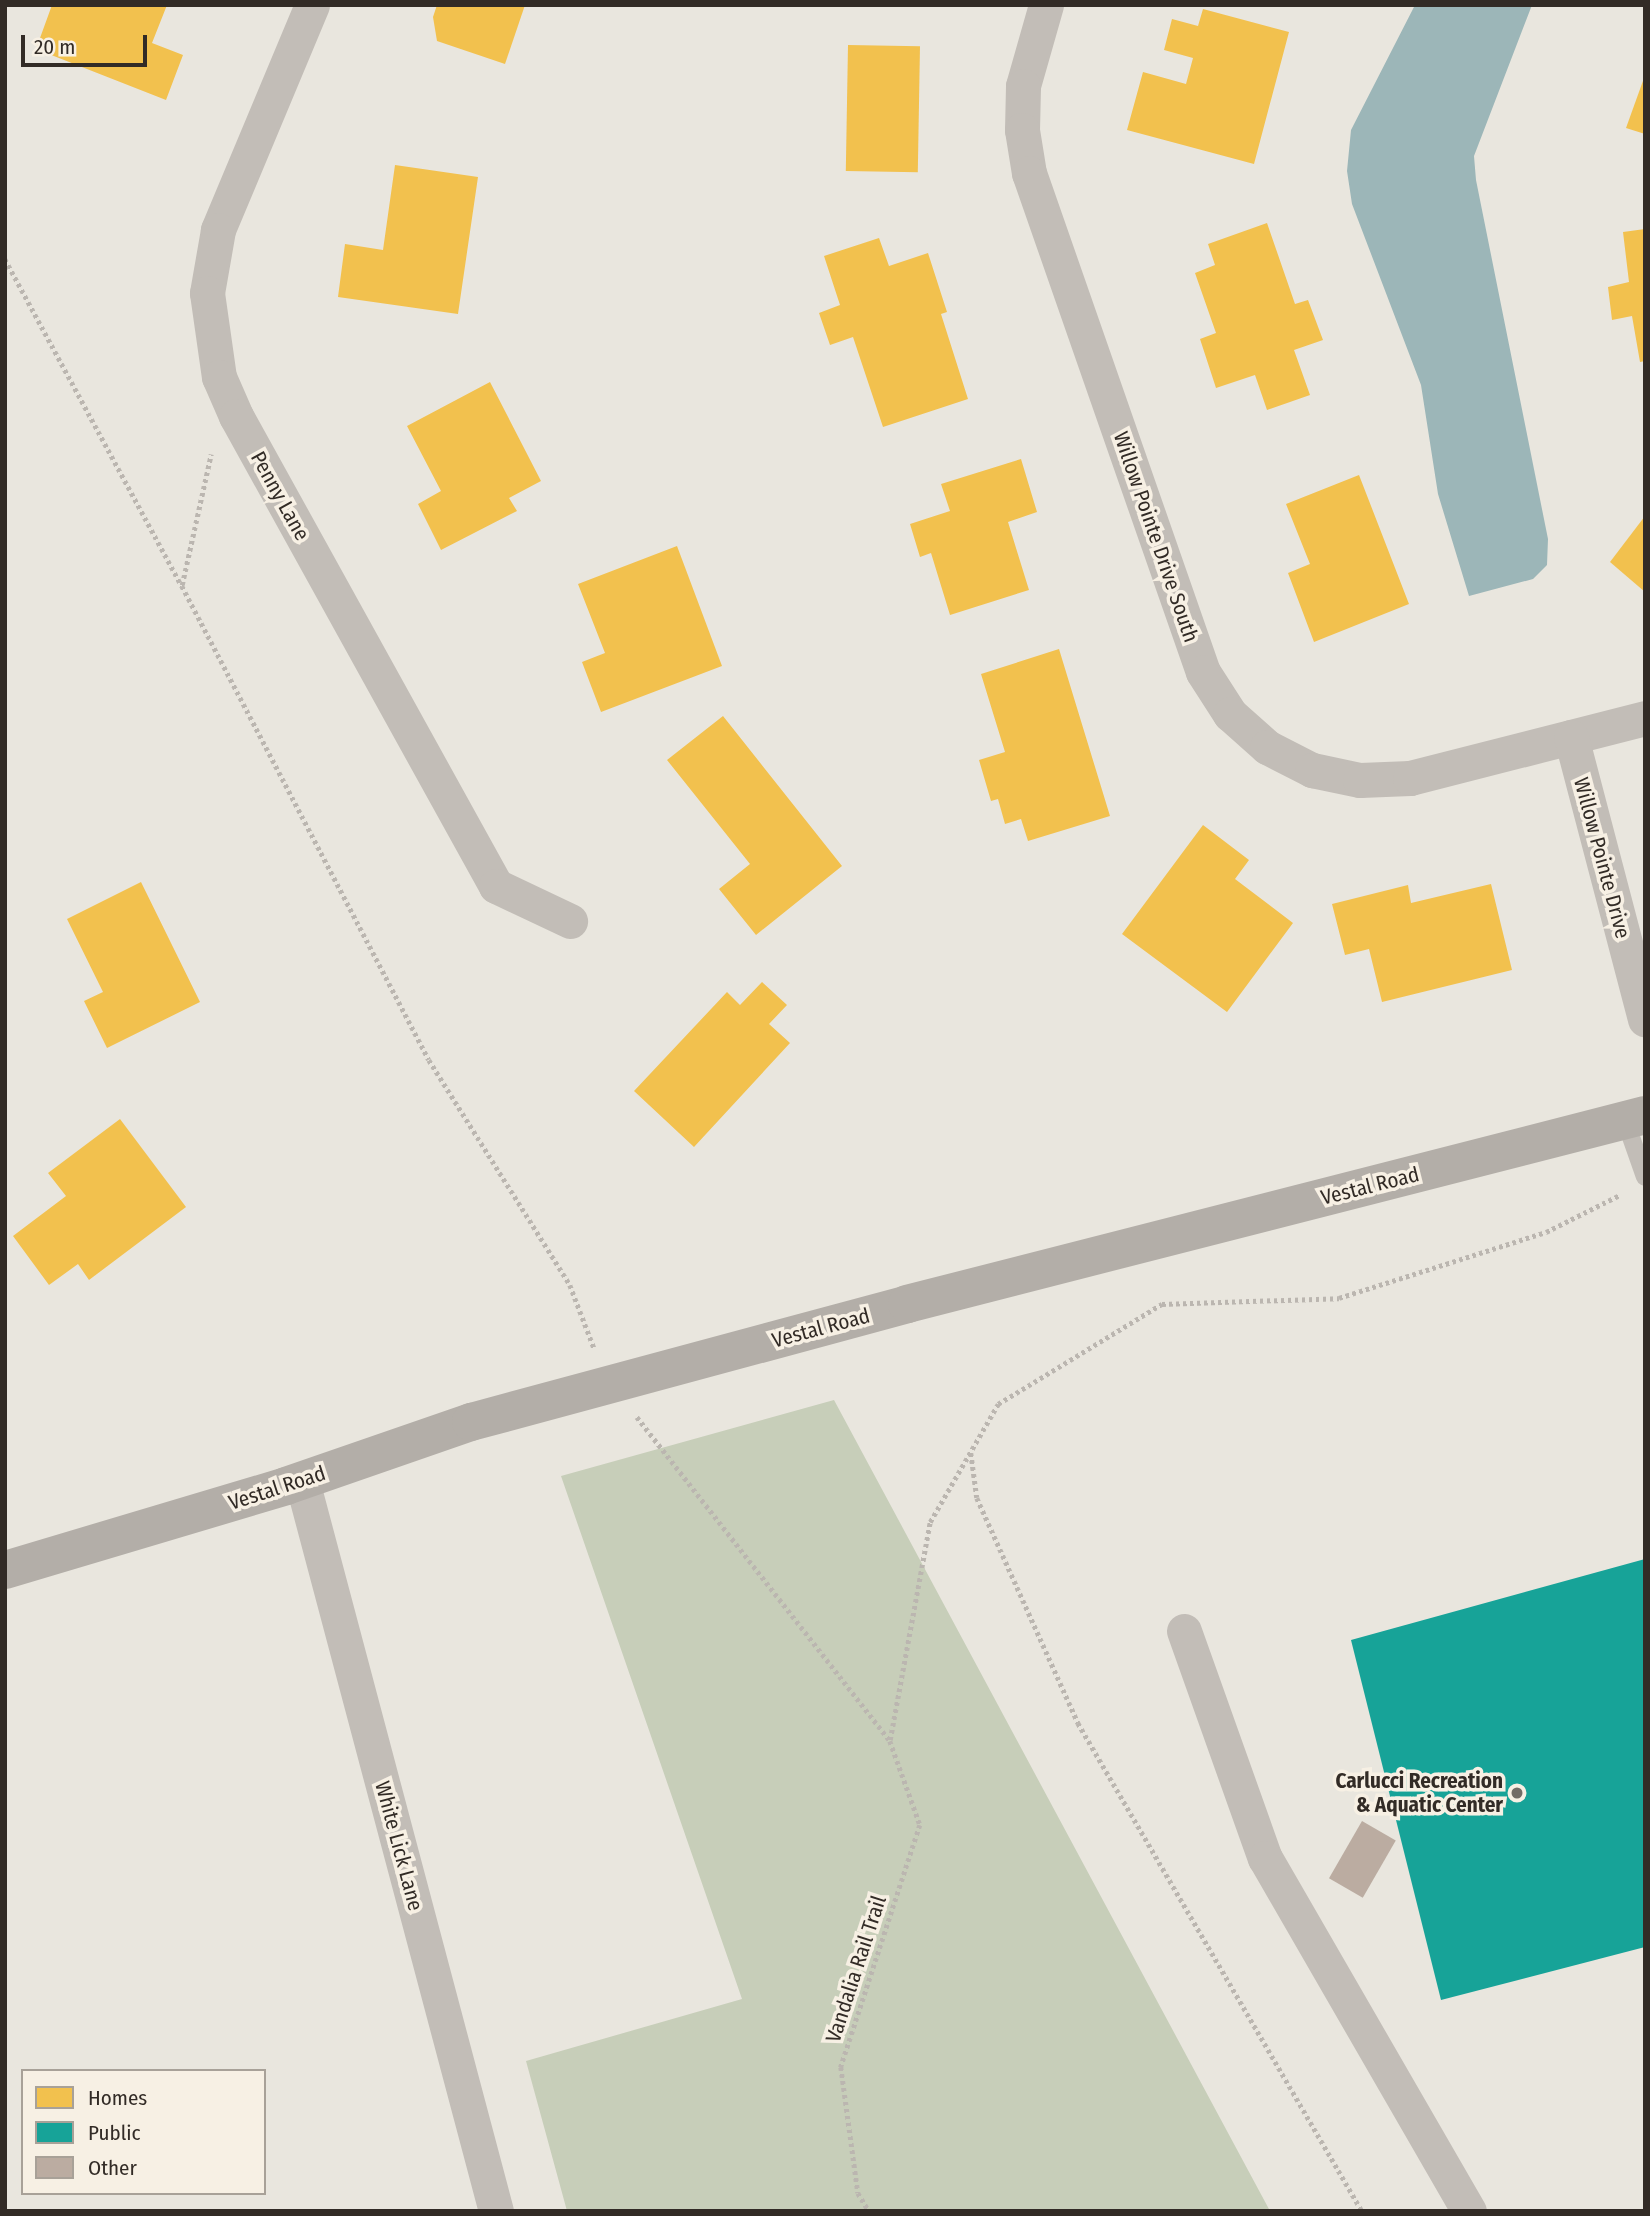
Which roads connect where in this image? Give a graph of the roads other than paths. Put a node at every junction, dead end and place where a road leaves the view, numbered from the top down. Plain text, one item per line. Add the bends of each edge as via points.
1 (312, 5) edge
2 (1046, 5) edge
3 (1645, 718) edge
4 (1571, 737) junction
5 (570, 921) dead end
6 (1645, 1019) edge
7 (1635, 1118) edge
8 (1639, 1183) edge
9 (302, 1480) junction
10 (5, 1570) edge
11 (1184, 1631) dead end
12 (496, 2211) edge
13 (1469, 2211) edge

1 - 5 street, Penny Lane via 218,230 207,293 219,377 236,416 496,886
2 - 4 street, Willow Pointe Drive South via 1023,86 1022,130 1030,173 1203,672 1230,714 1278,753 1312,770 1360,780 1410,778
3 - 4 street, Willow Pointe Drive South
4 - 6 street, Willow Pointe Drive
7 - 8 lane
7 - 9 street, Vestal Road via 471,1422
9 - 10 street, Vestal Road
9 - 12 street, White Lick Lane
11 - 13 street via 1265,1858

